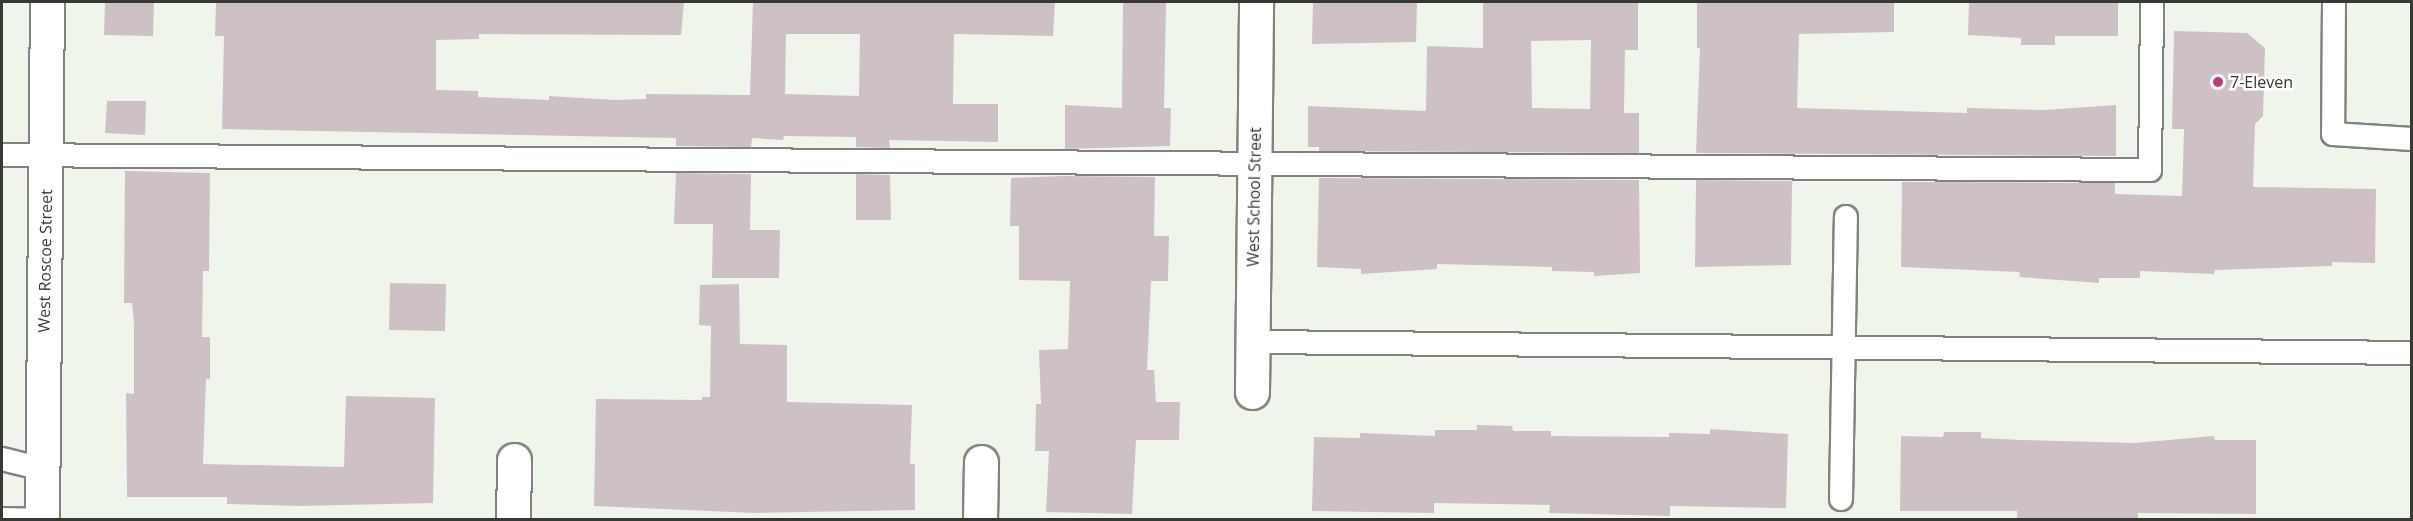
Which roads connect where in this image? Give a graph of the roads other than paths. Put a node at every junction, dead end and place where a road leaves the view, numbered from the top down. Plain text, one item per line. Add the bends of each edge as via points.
1 (47, 2) edge
2 (1256, 2) edge
3 (2152, 2) edge
4 (2334, 2) edge
5 (2412, 139) edge
6 (2, 155) edge
7 (46, 155) junction
8 (1255, 164) junction
9 (1846, 217) dead end
10 (1253, 342) junction
11 (1844, 347) junction
12 (2412, 353) edge
13 (1252, 392) dead end
14 (2, 459) edge
15 (514, 460) dead end
16 (981, 462) dead end
17 (42, 469) junction
18 (1841, 499) dead end
19 (2, 519) edge
20 (43, 519) edge
21 (513, 519) edge
22 (980, 519) edge

1 - 7 street, West Roscoe Street
2 - 8 street, West School Street
3 - 8 lane via 2150,170
4 - 5 lane via 2333,134
6 - 7 lane
7 - 8 lane
7 - 17 street, West Roscoe Street
8 - 10 street, West School Street
9 - 11 lane
10 - 11 lane
10 - 13 street, West School Street
11 - 12 lane
11 - 18 lane
14 - 17 lane
15 - 21 street
16 - 22 street
17 - 20 street, West Roscoe Street
19 - 20 lane

